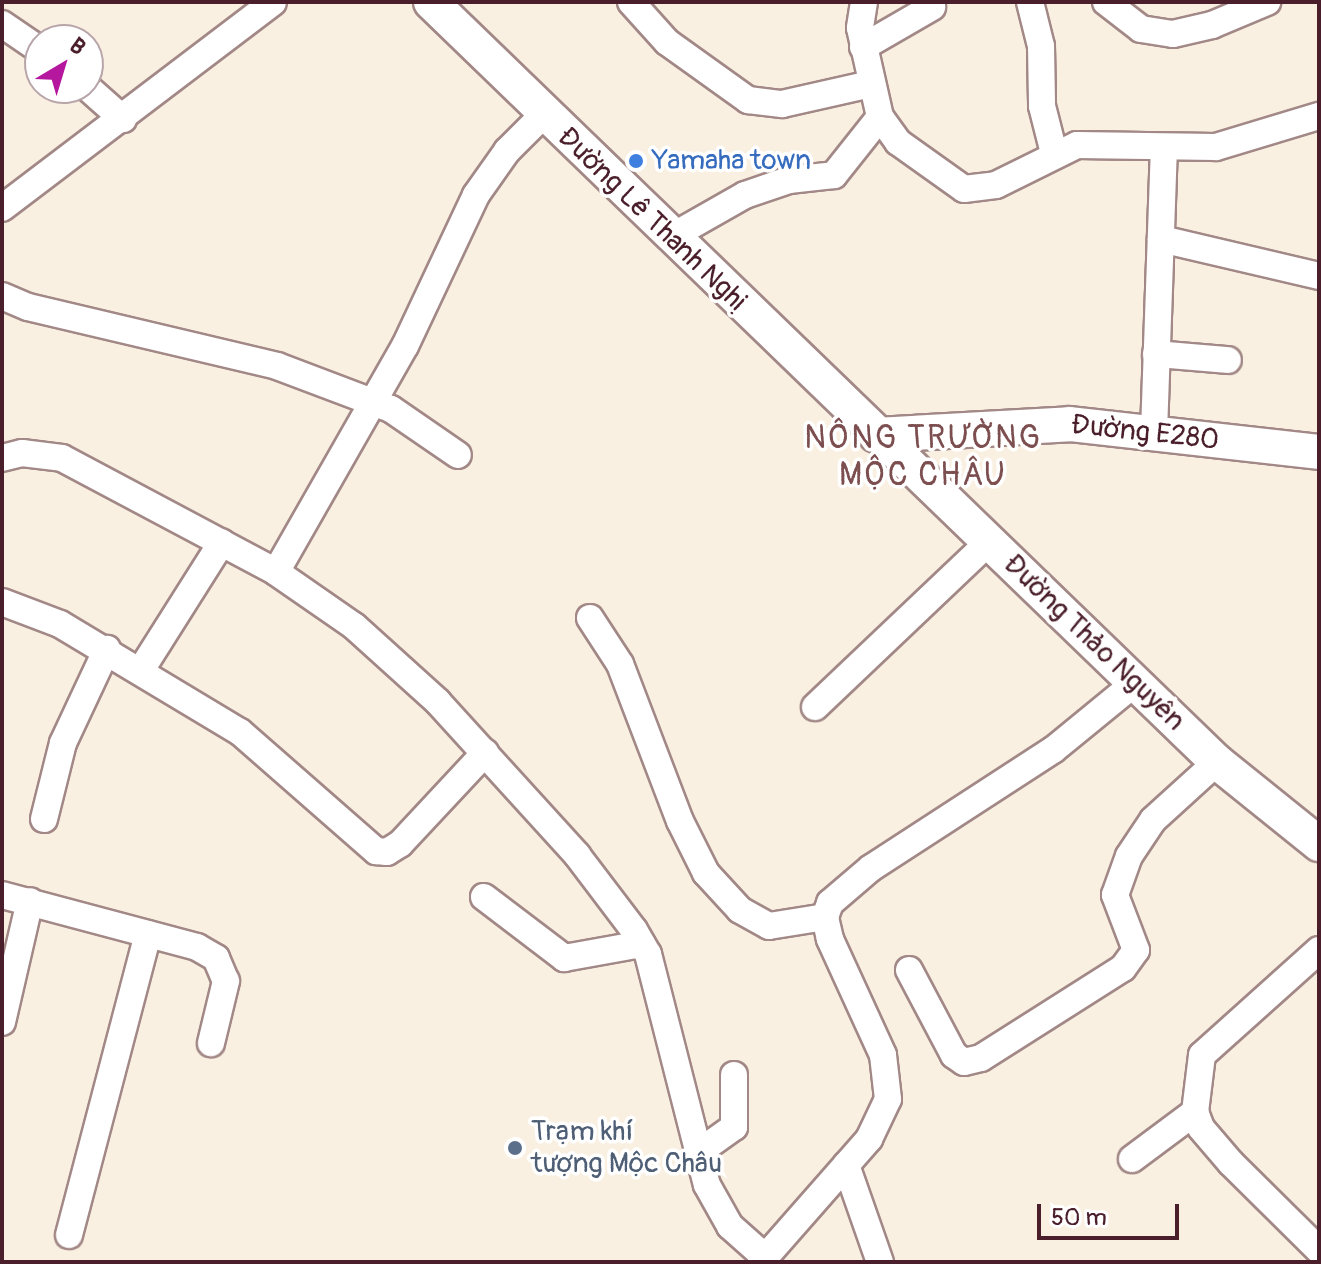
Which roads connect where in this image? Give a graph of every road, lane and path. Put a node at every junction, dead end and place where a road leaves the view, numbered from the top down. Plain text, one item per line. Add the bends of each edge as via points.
1 (273, 2) edge
2 (431, 2) edge
3 (631, 2) edge
4 (864, 2) edge
5 (1030, 2) edge
6 (1106, 2) edge
7 (1267, 2) edge
8 (932, 7) dead end
9 (2, 24) edge
10 (24, 39) edge
11 (863, 47) junction
12 (871, 84) junction
13 (104, 102) edge
14 (543, 115) junction
15 (1319, 116) edge
16 (880, 117) junction
17 (123, 119) junction
18 (1164, 148) junction
19 (1054, 153) junction
20 (2, 208) edge
21 (671, 237) junction
22 (1161, 239) junction
23 (1319, 276) edge
24 (2, 296) edge
25 (1156, 354) junction
26 (1228, 360) dead end
27 (373, 400) junction
28 (1154, 432) junction
29 (876, 435) junction
30 (1319, 452) edge
31 (458, 455) dead end
32 (2, 458) edge
33 (990, 541) junction
34 (222, 542) junction
35 (276, 572) junction
36 (2, 602) edge
37 (590, 618) dead end
38 (107, 649) junction
39 (141, 670) junction
40 (1135, 683) junction
41 (815, 707) dead end
42 (485, 753) junction
43 (1217, 762) junction
44 (44, 819) dead end
45 (1319, 844) edge
46 (2, 895) edge
47 (484, 897) dead end
48 (30, 901) junction
49 (825, 917) junction
50 (148, 934) junction
51 (642, 944) junction
52 (1319, 950) edge
53 (909, 970) dead end
54 (2, 1022) edge
55 (211, 1043) dead end
56 (734, 1075) dead end
57 (1195, 1112) junction
58 (699, 1152) junction
59 (1132, 1159) dead end
60 (846, 1165) junction
61 (69, 1235) dead end
62 (1319, 1250) edge
63 (763, 1259) edge
64 (880, 1262) edge

1 - 17 street
2 - 14 main road, Đường Lê Thanh Nghị
3 - 12 street via 667,42 748,100 782,104
4 - 11 street
5 - 19 street via 1041,46 1042,106
6 - 7 street via 1155,34 1212,25
8 - 11 street
9 - 10 street
11 - 12 street
12 - 16 street
13 - 17 street
14 - 21 main road, Đường Lê Thanh Nghị
14 - 27 street via 507,151 476,195
15 - 18 street via 1216,147
16 - 19 street via 898,142 964,189 996,185
16 - 21 street via 834,175 789,180 745,195
17 - 20 street
18 - 19 street via 1088,145
18 - 22 street
21 - 29 main road, Đường Lê Thanh Nghị
22 - 23 street
22 - 25 street
24 - 27 street via 28,307 223,351
25 - 26 street
25 - 28 street
27 - 31 street
27 - 35 street
28 - 29 main road, Đường E280 via 1028,423
28 - 30 main road, Đường E280
29 - 33 main road, Đường Thảo Nguyên
32 - 34 street via 22,453 62,458
33 - 40 main road, Đường Thảo Nguyên
33 - 41 street
34 - 35 street
34 - 39 street
35 - 42 street via 398,663
36 - 38 street
37 - 49 street via 620,664 680,821 706,873 740,910 769,926
38 - 39 street
38 - 44 street via 63,743
39 - 42 street via 270,755 376,851 387,852 400,844
40 - 43 main road, Đường Thảo Nguyên
40 - 49 street via 1011,780 871,868 830,903
42 - 51 street via 586,866
43 - 45 main road, Đường Thảo Nguyên
43 - 53 street via 1153,820 1129,856 1115,895 1136,950 1123,968 981,1058 964,1062 954,1055
46 - 48 street
47 - 51 street via 564,958
48 - 50 street
48 - 54 street
49 - 60 street via 888,1080 883,1116
50 - 55 street via 206,951 222,966 225,994
50 - 61 street
51 - 58 street
52 - 57 street via 1202,1055
56 - 58 street via 734,1127
57 - 59 street
57 - 62 street via 1201,1128 1231,1163
58 - 63 street via 717,1210
60 - 63 street
60 - 64 street

